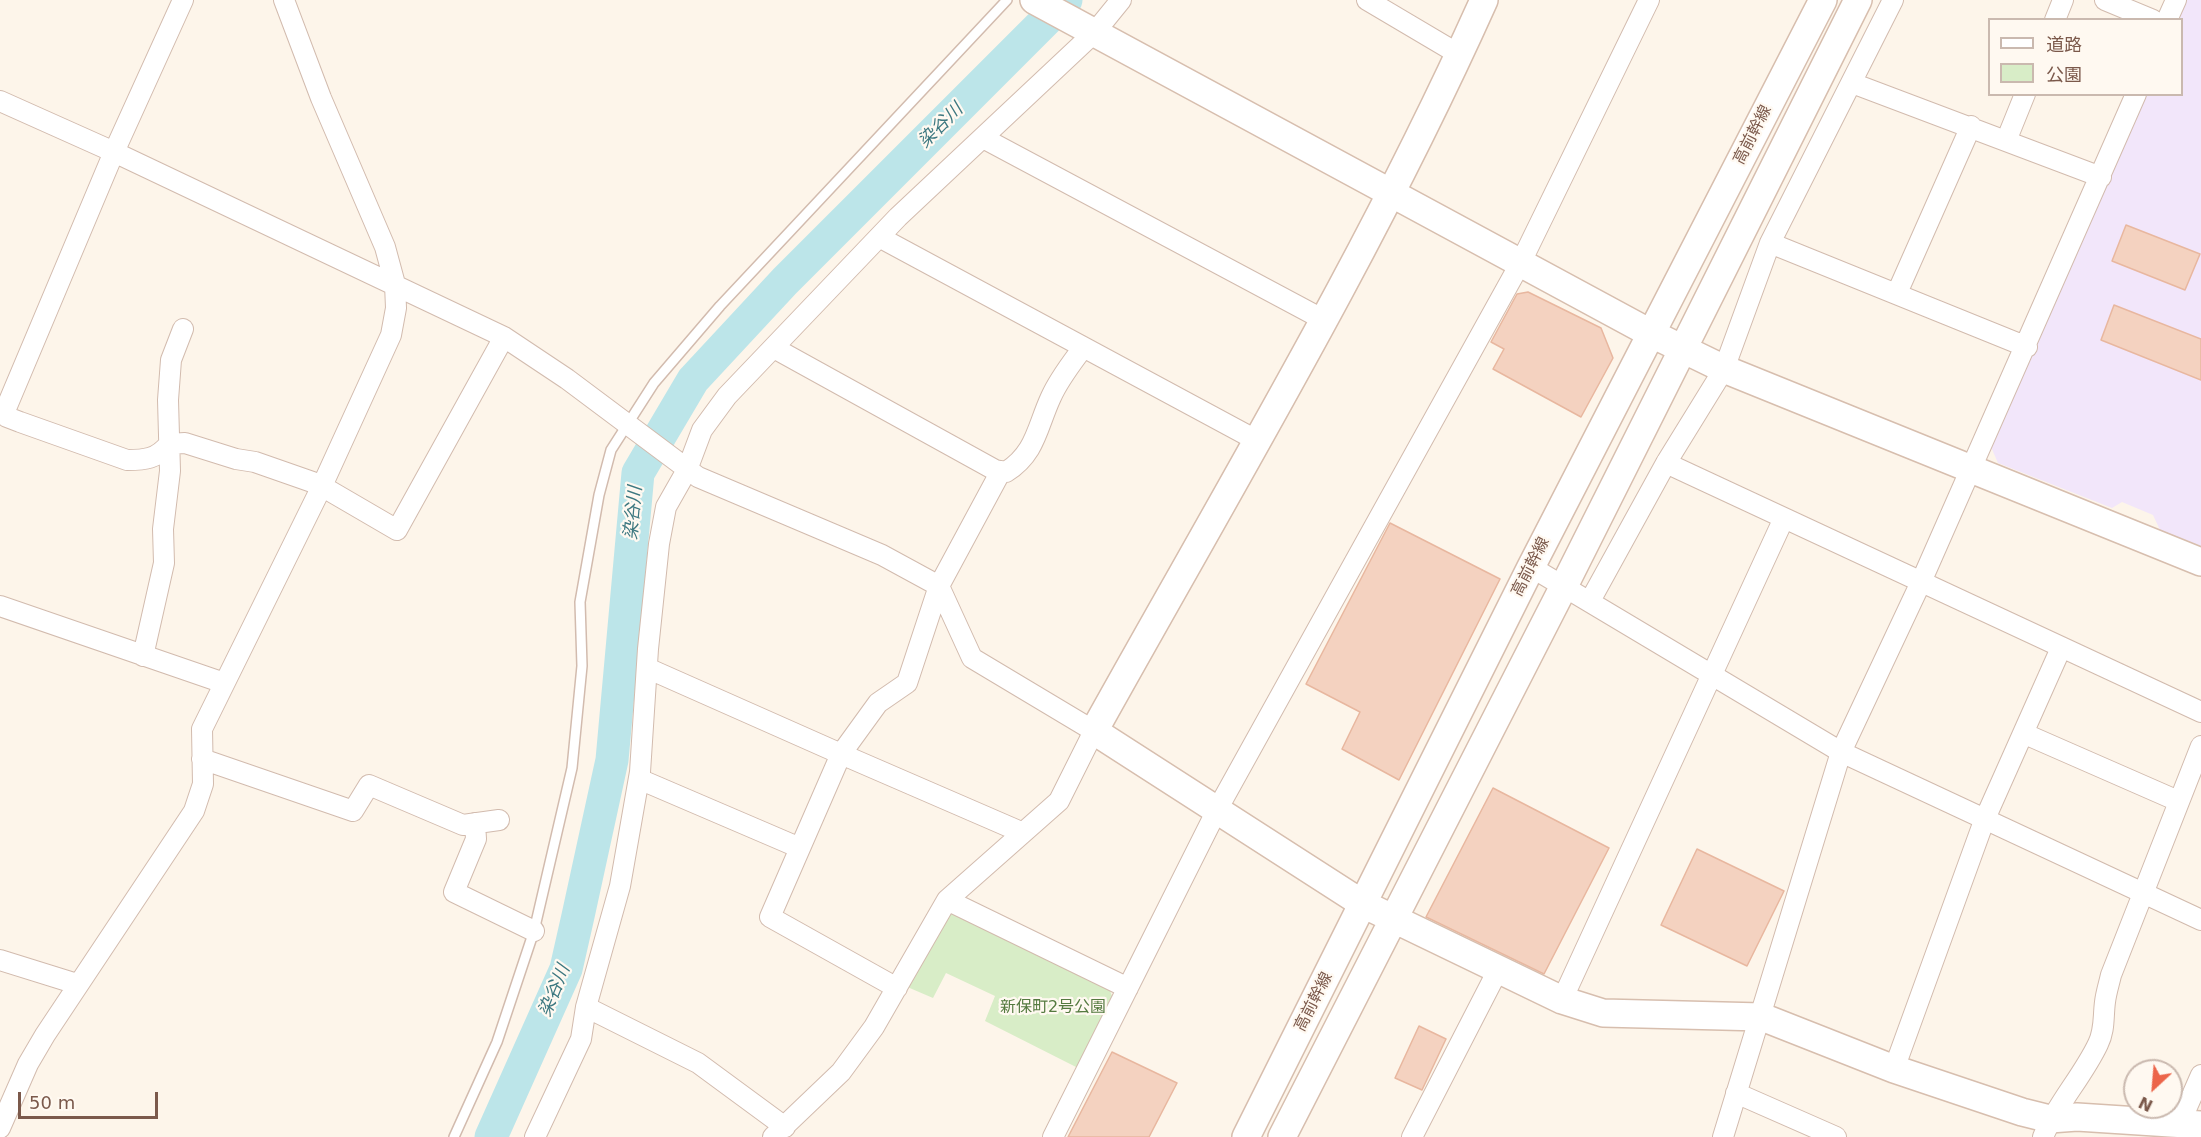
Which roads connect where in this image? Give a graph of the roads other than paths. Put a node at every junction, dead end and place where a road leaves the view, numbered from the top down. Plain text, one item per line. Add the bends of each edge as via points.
1 (183, 0) edge
2 (284, 0) edge
3 (1007, 0) edge
4 (1034, 0) edge
5 (1121, 0) edge
6 (1367, 0) edge
7 (1484, 0) edge
8 (1648, 0) edge
9 (1823, 0) edge
10 (1858, 0) edge
11 (1893, 0) edge
12 (2063, 0) edge
13 (2105, 0) edge
14 (2176, 0) edge
15 (2056, 18) edge
16 (2147, 18) edge
17 (2168, 18) edge
18 (1091, 30) junction
19 (1460, 55) junction
20 (1852, 83) junction
21 (2024, 96) edge
22 (2135, 96) edge
23 (0, 101) edge
24 (1971, 126) junction
25 (983, 138) junction
26 (2006, 141) junction
27 (114, 152) junction
28 (2101, 177) junction
29 (1391, 193) junction
30 (879, 237) junction
31 (1770, 243) junction
32 (1521, 262) junction
33 (395, 284) junction
34 (1898, 293) junction
35 (1324, 320) junction
36 (183, 329) dead end
37 (1650, 333) junction
38 (504, 337) junction
39 (2026, 347) junction
40 (774, 348) junction
41 (1682, 348) junction
42 (1082, 349) junction
43 (1724, 369) junction
44 (0, 409) edge
45 (626, 425) junction
46 (1256, 440) junction
47 (169, 444) junction
48 (1666, 464) junction
49 (1970, 469) junction
50 (687, 470) junction
51 (1001, 471) junction
52 (322, 486) junction
53 (1784, 518) junction
54 (2201, 562) edge
55 (1531, 567) junction
56 (1921, 582) junction
57 (939, 586) junction
58 (1564, 586) junction
59 (1590, 601) junction
60 (0, 606) edge
61 (2061, 648) junction
62 (143, 656) junction
63 (647, 668) junction
64 (1712, 676) junction
65 (224, 683) junction
66 (2201, 712) edge
67 (1094, 731) junction
68 (2025, 734) junction
69 (2201, 747) edge
70 (1841, 752) junction
71 (841, 754) junction
72 (202, 759) junction
73 (639, 778) junction
74 (2178, 801) junction
75 (1217, 810) junction
76 (499, 820) dead end
77 (1984, 820) junction
78 (475, 823) junction
79 (1021, 832) junction
80 (800, 848) junction
81 (2143, 893) junction
82 (947, 900) junction
83 (1363, 904) junction
84 (1393, 918) junction
85 (2201, 920) edge
86 (534, 931) junction
87 (0, 960) edge
88 (1498, 970) junction
89 (77, 984) junction
90 (1128, 987) junction
91 (897, 988) junction
92 (1562, 999) junction
93 (585, 1007) junction
94 (1762, 1017) junction
95 (1894, 1069) junction
96 (2201, 1075) edge
97 (1736, 1093) junction
98 (2190, 1124) edge
99 (0, 1128) edge
100 (2047, 1128) edge
101 (779, 1132) edge
102 (454, 1137) edge
103 (535, 1137) edge
104 (1053, 1137) edge
105 (1246, 1137) edge
106 (1282, 1137) edge
107 (1412, 1137) edge
108 (1723, 1137) edge
109 (1836, 1137) edge

1 - 27 street
2 - 33 street via 316,88 385,247
3 - 45 lane via 720,306 654,383
4 - 18 street
5 - 18 street
6 - 19 street
7 - 19 street
8 - 32 street
9 - 37 street, 高前幹線
10 - 41 street, 高前幹線
11 - 20 street
12 - 15 street
13 - 16 street
14 - 17 street
18 - 25 street
18 - 29 street
19 - 29 street
20 - 24 street
20 - 31 street
21 - 26 street
22 - 28 street
23 - 27 street
24 - 26 street
24 - 34 street
25 - 30 street
25 - 35 street
26 - 28 street
27 - 33 street
27 - 44 street via 7,406
28 - 39 street
29 - 32 street
29 - 35 street
30 - 40 street
30 - 42 street
31 - 34 street
31 - 43 street
32 - 37 street
32 - 75 street
33 - 38 street
33 - 52 street via 391,335
34 - 39 street
35 - 46 street
36 - 47 street via 171,360
37 - 41 street
37 - 55 street, 高前幹線
38 - 45 street
38 - 52 street via 396,530
39 - 49 street
40 - 50 street via 727,396 702,430
40 - 51 street
41 - 43 street
41 - 58 street, 高前幹線
42 - 46 street
42 - 51 street via 1051,397 1033,445 1021,462
43 - 48 street
43 - 49 street
44 - 47 street via 7,417 127,460 145,460 161,454
45 - 50 street
45 - 86 lane via 611,450 591,535 580,602 582,666 572,768
46 - 67 street
47 - 52 street via 185,443 255,462
47 - 62 street via 164,563
48 - 53 street
48 - 59 street
49 - 54 street
49 - 56 street
50 - 57 street via 882,555
50 - 63 street via 664,516
51 - 57 street
52 - 65 street
53 - 56 street
53 - 64 street
55 - 58 street
55 - 83 street, 高前幹線
56 - 61 street
56 - 70 street
57 - 67 street via 972,658
57 - 71 street via 907,683 878,703
58 - 59 street
58 - 84 street, 高前幹線
59 - 64 street
60 - 62 street
61 - 66 street
61 - 68 street
62 - 65 street
63 - 71 street
63 - 73 street
64 - 70 street
64 - 92 street
65 - 72 street via 202,729
67 - 75 street
67 - 79 street via 1059,801
68 - 74 street
68 - 77 street
69 - 74 street
70 - 77 street
70 - 94 street
71 - 79 street
71 - 80 street
72 - 78 street via 353,811 369,785 463,825
72 - 89 street via 203,784 194,811
73 - 80 street
73 - 93 street via 620,886
74 - 81 street
75 - 83 street
75 - 90 street
76 - 78 street
77 - 81 street
77 - 95 street
78 - 86 street via 476,839 454,892
79 - 82 street
80 - 91 street via 770,917
81 - 85 street
81 - 100 street via 2111,975 2099,1043
82 - 90 street
82 - 91 street
83 - 84 street
83 - 105 street, 高前幹線
84 - 88 street
84 - 106 street, 高前幹線
86 - 102 lane via 497,1042
87 - 89 street
88 - 92 street
88 - 107 street
89 - 99 street via 28,1064
90 - 104 street
91 - 101 street via 841,1072
92 - 94 street via 1603,1013
93 - 101 street via 698,1063
93 - 103 street via 581,1039
94 - 95 street
94 - 97 street
95 - 100 street via 2022,1112
96 - 98 street
97 - 108 street
97 - 109 street
98 - 100 street via 2077,1117

